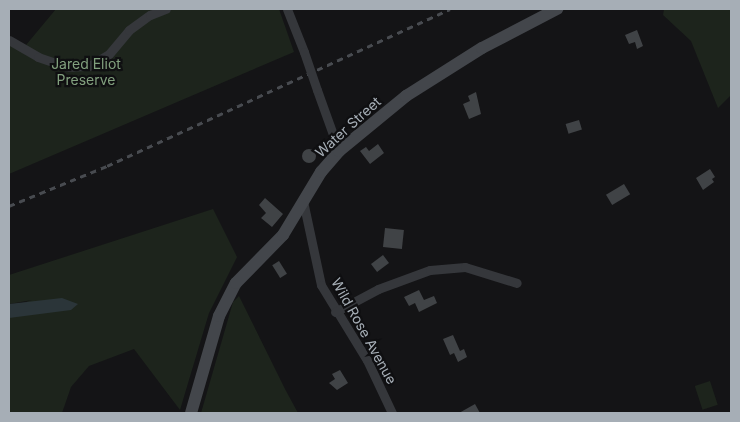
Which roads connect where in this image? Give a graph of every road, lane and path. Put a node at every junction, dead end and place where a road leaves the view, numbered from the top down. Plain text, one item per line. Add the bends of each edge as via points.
1 (166, 9) edge
2 (287, 9) edge
3 (557, 9) edge
4 (9, 40) edge
5 (339, 151) junction
6 (304, 201) junction
7 (517, 283) dead end
8 (335, 312) junction
9 (191, 413) edge
10 (392, 413) edge

1 - 4 street via 136,25 109,54 89,66 67,67 38,57
2 - 5 street, bridge
3 - 5 main road, Water Street via 482,48 406,96
5 - 6 main road, Water Street via 321,172
6 - 8 street, Wild Rose Avenue via 318,275
6 - 9 main road, Water Street via 283,235 253,263 228,297
7 - 8 street via 465,267 430,270 378,289
8 - 10 street, Wild Rose Avenue via 367,360

